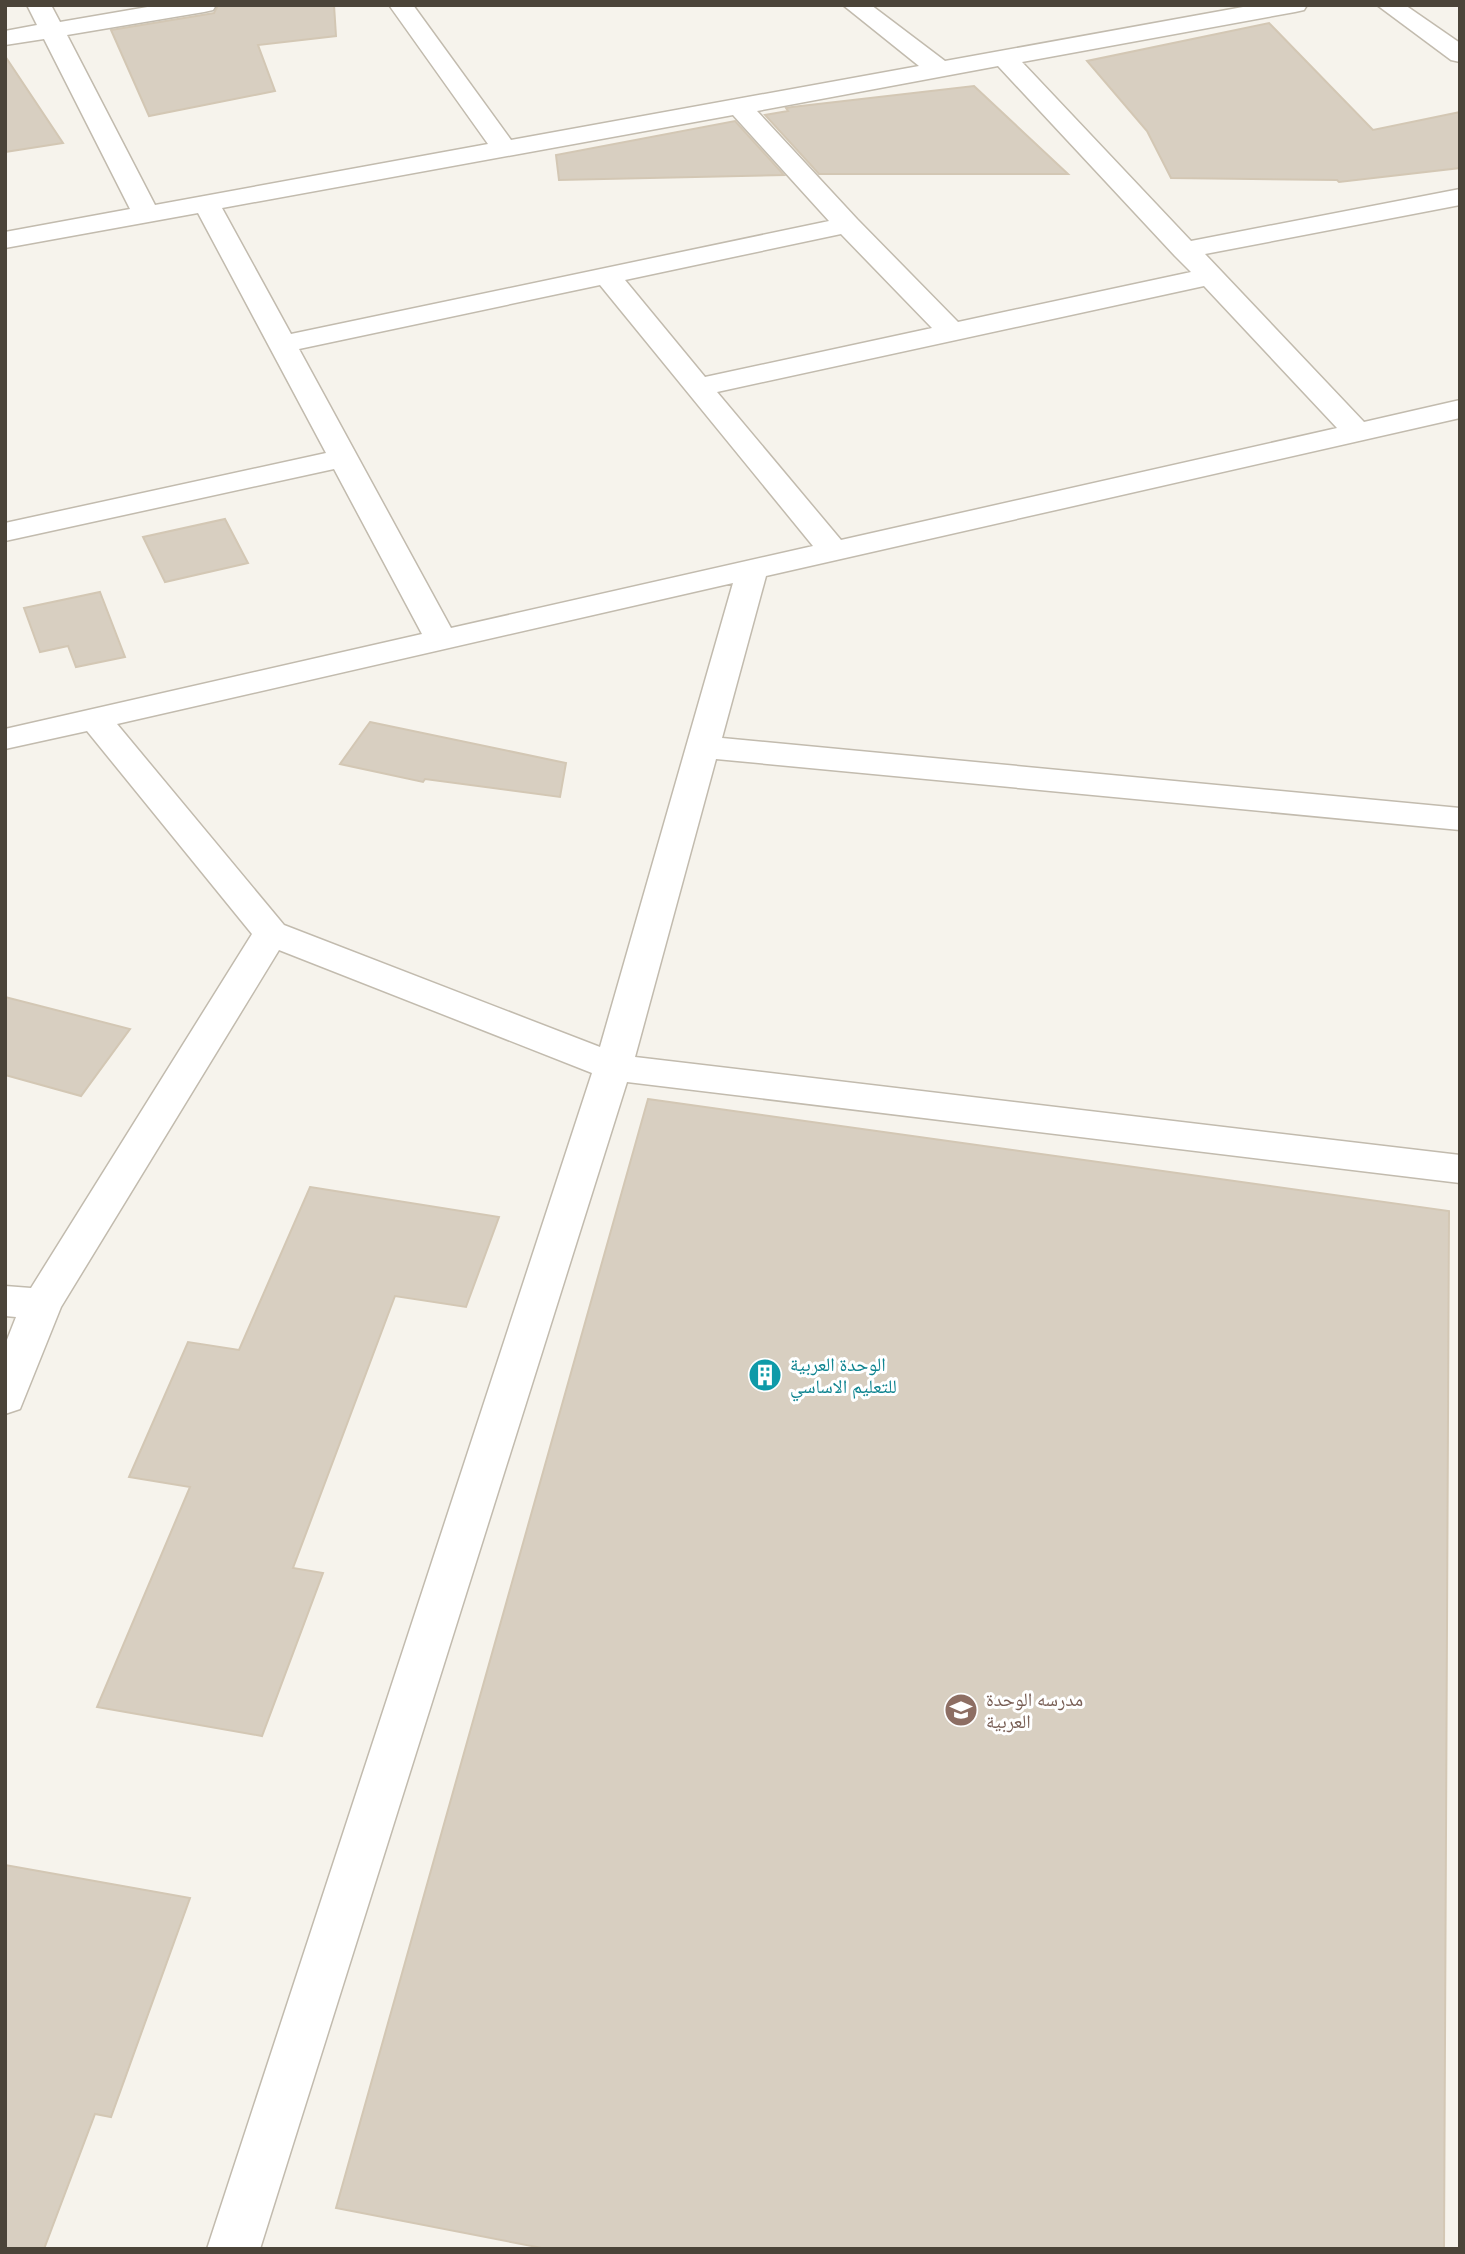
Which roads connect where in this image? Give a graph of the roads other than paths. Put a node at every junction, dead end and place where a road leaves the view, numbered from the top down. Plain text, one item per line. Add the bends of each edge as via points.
1 (39, 5) edge
2 (204, 5) edge
3 (401, 5) edge
4 (855, 5) edge
5 (1295, 5) edge
6 (1389, 5) edge
7 (52, 30) junction
8 (5, 38) edge
9 (1460, 55) edge
10 (1004, 58) junction
11 (939, 69) junction
12 (740, 106) junction
13 (504, 149) junction
14 (1460, 197) edge
15 (206, 203) junction
16 (146, 214) junction
17 (847, 225) junction
18 (5, 240) edge
19 (1185, 250) junction
20 (607, 276) junction
21 (1210, 276) junction
22 (952, 332) junction
23 (282, 344) junction
24 (699, 387) junction
25 (1460, 410) edge
26 (1358, 433) junction
27 (343, 458) junction
28 (9, 521) edge
29 (834, 552) junction
30 (752, 571) junction
31 (441, 639) junction
32 (97, 720) junction
33 (5, 739) edge
34 (703, 747) junction
35 (1460, 819) edge
36 (271, 933) junction
37 (613, 1067) junction
38 (1460, 1169) edge
39 (24, 1303) edge
40 (5, 1398) edge
41 (233, 2249) edge

1 - 7 street
2 - 7 street
3 - 13 street
4 - 11 street
5 - 10 street
6 - 9 street
7 - 8 street
7 - 16 street
10 - 11 street
10 - 19 street
11 - 12 street
12 - 13 street
12 - 17 street
13 - 15 street
14 - 19 street
15 - 16 street
15 - 23 street
16 - 18 street
17 - 20 street
17 - 22 street
19 - 21 street
20 - 23 street
20 - 24 street
21 - 22 street
21 - 26 street
22 - 24 street
23 - 27 street
24 - 29 street
25 - 26 street
26 - 29 street
27 - 28 street
27 - 31 street
29 - 30 street
30 - 31 street
30 - 34 street
31 - 32 street
32 - 33 street
32 - 36 street
34 - 35 street
34 - 37 street
36 - 37 street
36 - 39 street
37 - 38 street
37 - 41 street
39 - 40 street

